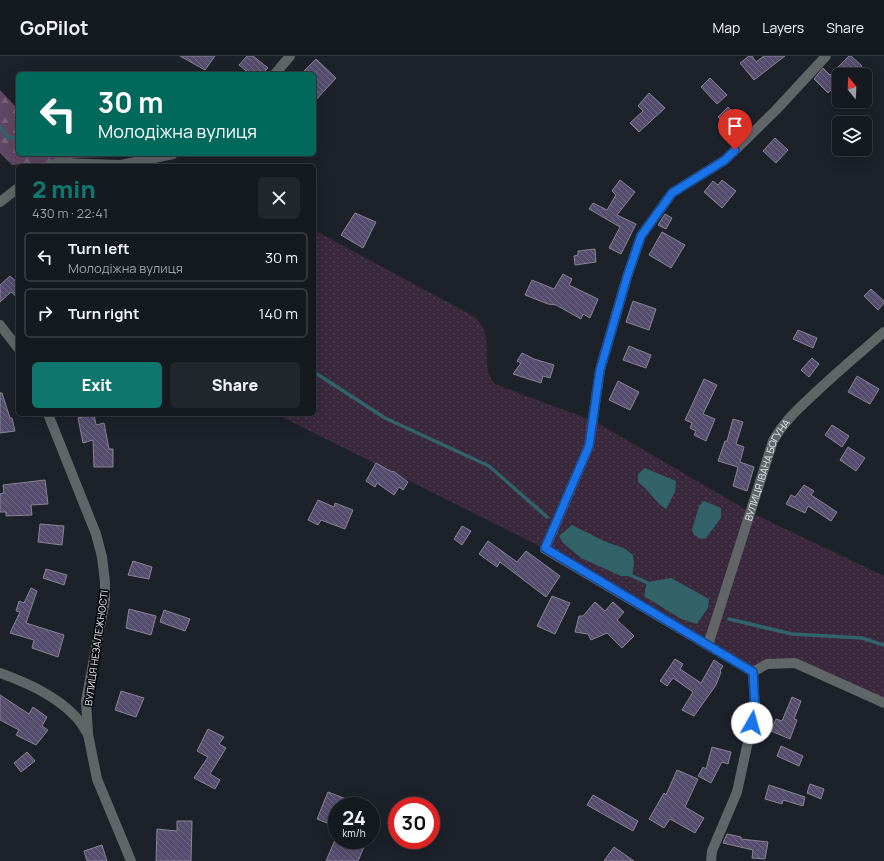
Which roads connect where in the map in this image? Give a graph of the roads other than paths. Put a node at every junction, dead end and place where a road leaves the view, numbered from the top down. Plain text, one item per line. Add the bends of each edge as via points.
1 (290, 56) edge
2 (826, 56) edge
3 (277, 72) edge
4 (163, 156) edge
5 (55, 164) edge
6 (121, 164) edge
7 (121, 164) edge
8 (16, 190) edge
9 (0, 202) edge
10 (0, 325) edge
11 (884, 332) edge
12 (16, 345) edge
13 (49, 416) edge
14 (708, 645) junction
15 (753, 672) junction
16 (0, 673) edge
17 (884, 703) edge
18 (88, 734) junction
19 (131, 861) edge
20 (711, 861) edge

1 - 3 street
2 - 14 street via 725,160 672,193 641,236 600,370 589,446 545,548
4 - 7 street
5 - 6 street
8 - 9 street
10 - 12 street
11 - 14 street, ВУЛИЦЯ ІВАНА БОГУНА via 825,384 779,431 773,442
13 - 18 street, ВУЛИЦЯ НЕЗАЛЕЖНОСТІ via 96,534 102,557 105,600 86,701
14 - 15 street
15 - 17 street via 767,664 795,663
15 - 20 street via 755,709 737,792 712,851
16 - 18 street via 30,684 63,706
18 - 19 street, ВУЛИЦЯ НЕЗАЛЕЖНОСТІ via 97,780

